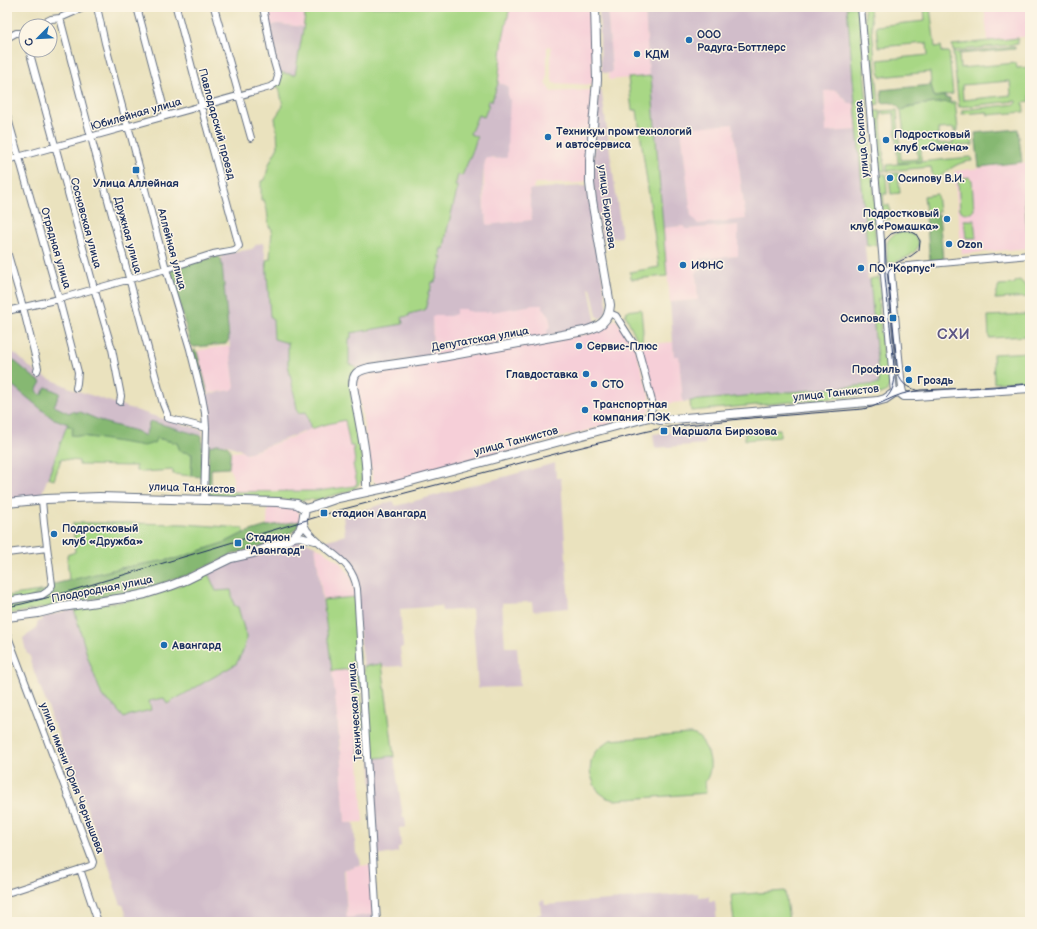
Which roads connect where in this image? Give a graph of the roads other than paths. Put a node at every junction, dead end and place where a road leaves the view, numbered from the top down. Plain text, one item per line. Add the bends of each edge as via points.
1 (85, 7) edge
2 (97, 7) edge
3 (137, 7) edge
4 (176, 7) edge
5 (214, 7) edge
6 (263, 7) edge
7 (595, 7) edge
8 (861, 7) edge
9 (60, 18) joint
10 (18, 34) edge
11 (7, 38) edge
12 (31, 58) edge
13 (239, 96) junction
14 (201, 106) junction
15 (7, 115) edge
16 (166, 116) junction
17 (128, 127) junction
18 (91, 137) junction
19 (251, 138) dead end
20 (55, 146) junction
21 (19, 157) junction
22 (7, 160) edge
23 (7, 252) edge
24 (1030, 255) edge
25 (166, 269) junction
26 (892, 269) junction
27 (883, 270) junction
28 (129, 279) junction
29 (94, 288) junction
30 (60, 298) junction
31 (23, 307) junction
32 (7, 311) edge
33 (609, 313) junction
34 (37, 371) dead end
35 (76, 388) dead end
36 (1030, 388) edge
37 (900, 392) junction
38 (120, 402) dead end
39 (649, 417) junction
40 (206, 428) junction
41 (367, 491) junction
42 (42, 500) junction
43 (204, 500) junction
44 (7, 503) edge
45 (305, 508) junction
46 (303, 522) junction
47 (292, 538) junction
48 (320, 543) junction
49 (46, 548) junction
50 (7, 553) edge
51 (7, 601) edge
52 (7, 617) edge
53 (7, 634) edge
54 (80, 869) junction
55 (7, 893) edge
56 (98, 922) edge
57 (377, 922) edge

1 - 9 street
2 - 17 street, Аллейная улица
3 - 16 street
4 - 14 street, Павлодарский проезд
5 - 13 street
6 - 13 street, Юбилейная улица via 278,76 276,83 270,87
7 - 33 main road, улица Бирюзова via 597,80 590,183 610,305
8 - 27 street, улица Осипова
9 - 18 street, Дружная улица
10 - 11 street
12 - 20 street, Сосновская улица
13 - 14 street, Юбилейная улица
13 - 19 street
14 - 16 street, Юбилейная улица
14 - 25 street, Павлодарский проезд via 239,246 235,250
15 - 21 street, Отрядная улица
16 - 17 street, Юбилейная улица
17 - 18 street, Юбилейная улица
17 - 25 street, Аллейная улица
18 - 20 street, Юбилейная улица
18 - 28 street, Дружная улица
20 - 21 street, Юбилейная улица
20 - 29 street, Сосновская улица
21 - 22 street, Юбилейная улица
21 - 30 street, Отрядная улица
23 - 31 street
24 - 26 street
25 - 28 street
25 - 40 street, Аллейная улица via 190,349 202,397
26 - 27 street
26 - 37 street
27 - 37 street, улица Осипова
28 - 29 street
28 - 40 street, Дружная улица via 167,418
29 - 30 street
29 - 38 street, Сосновская улица via 112,349
30 - 31 street
30 - 35 street, Отрядная улица via 78,372
31 - 32 street
31 - 34 street
33 - 39 street via 616,316 639,352 653,405
33 - 41 main road, Депутатская улица via 601,324 589,330 362,370 355,375 353,386 366,458
36 - 37 main road, улица Танкистов via 916,396
37 - 39 main road, улица Танкистов via 878,401 660,420
39 - 41 main road, улица Танкистов
40 - 43 street, Аллейная улица
41 - 45 main road, улица Танкистов
42 - 43 main road, улица Танкистов via 99,497
42 - 44 main road, улица Танкистов
42 - 49 street
43 - 45 main road, улица Танкистов via 278,502 297,504
45 - 46 main road
46 - 47 main road via 300,530
46 - 48 street, Техническая улица
47 - 48 street via 300,537
47 - 52 main road, Плодородная улица via 253,553 231,558 188,579 145,594
48 - 57 street, Техническая улица via 348,567 357,590
49 - 50 street
49 - 51 street via 52,585 48,591 42,595
53 - 54 street, улица имени Юрия Чернышова via 93,860 92,865
54 - 55 street
54 - 56 street

